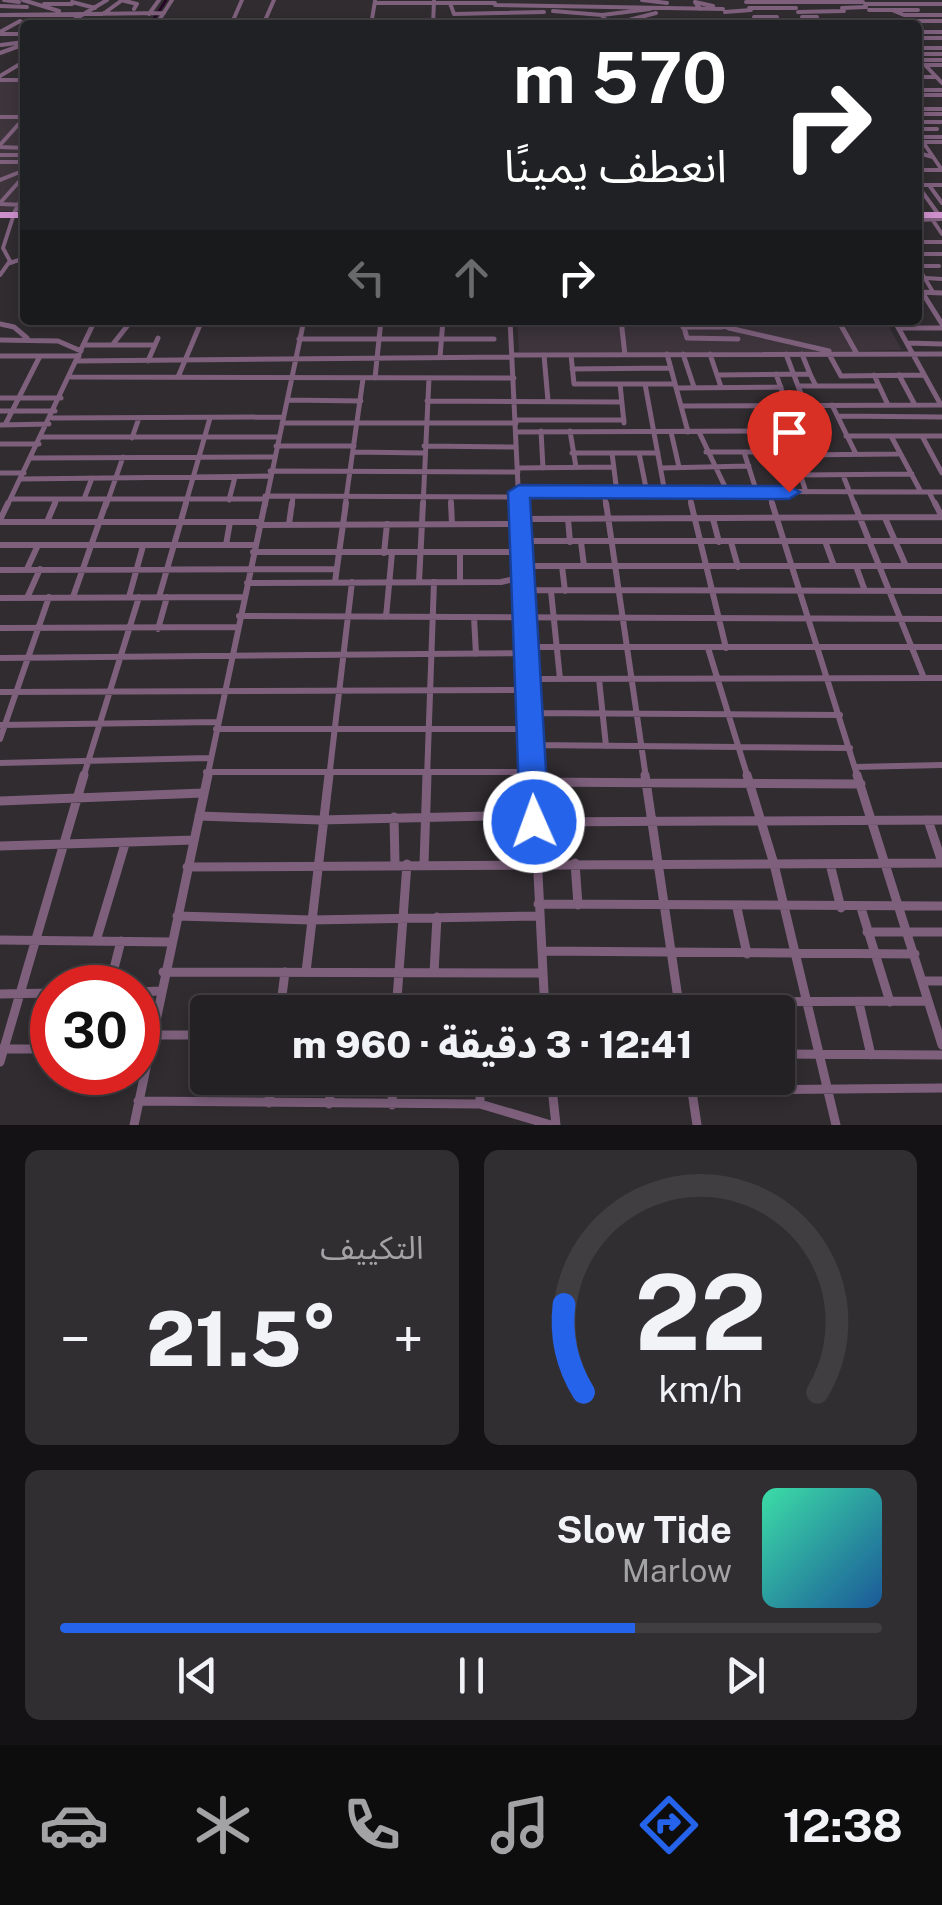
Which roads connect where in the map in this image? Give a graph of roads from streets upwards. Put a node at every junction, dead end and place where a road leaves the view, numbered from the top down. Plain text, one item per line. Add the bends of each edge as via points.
1 (107, 0) edge
2 (121, 0) edge
3 (159, 0) edge
4 (172, 0) edge
5 (514, 0) edge
6 (538, 0) edge
7 (555, 0) edge
8 (717, 0) edge
9 (643, 1) edge
10 (746, 1) edge
11 (775, 1) edge
12 (816, 1) edge
13 (836, 1) edge
14 (15, 2) edge
15 (25, 2) edge
16 (72, 2) edge
17 (375, 2) edge
18 (434, 2) edge
19 (449, 2) edge
20 (607, 2) edge
21 (792, 2) edge
22 (801, 2) edge
23 (878, 2) edge
24 (495, 3) edge
25 (566, 3) edge
26 (3, 4) edge
27 (41, 4) edge
28 (631, 4) edge
29 (666, 4) edge
30 (913, 4) junction
31 (598, 5) junction
32 (865, 5) edge
33 (892, 5) edge
34 (929, 6) junction
35 (942, 6) edge
36 (33, 7) junction
37 (94, 7) junction
38 (515, 7) junction
39 (620, 7) edge
40 (856, 7) junction
41 (539, 8) junction
42 (786, 8) junction
43 (552, 9) junction
44 (692, 9) junction
45 (842, 9) junction
46 (134, 10) dead end
47 (646, 10) junction
48 (722, 10) junction
49 (751, 10) junction
50 (764, 10) junction
51 (824, 10) junction
52 (884, 10) junction
53 (918, 10) junction
54 (656, 11) junction
55 (808, 12) junction
56 (104, 13) junction
57 (164, 13) junction
58 (34, 14) junction
59 (79, 14) junction
60 (148, 14) junction
61 (532, 14) junction
62 (800, 14) junction
63 (904, 14) junction
64 (940, 14) edge
65 (576, 15) junction
66 (923, 15) junction
67 (0, 17) edge
68 (459, 17) junction
69 (566, 19) junction
70 (778, 19) junction
71 (24, 20) edge
72 (72, 20) edge
73 (160, 20) edge
74 (443, 20) edge
75 (496, 20) edge
76 (532, 20) edge
77 (559, 20) edge
78 (586, 20) edge
79 (606, 20) edge
80 (632, 20) edge
81 (659, 20) edge
82 (696, 20) edge
83 (729, 20) edge
84 (754, 20) edge
85 (774, 20) edge
86 (784, 20) edge
87 (795, 20) edge
88 (797, 20) edge
89 (815, 20) edge
90 (827, 20) edge
91 (831, 20) edge
92 (848, 20) edge
93 (867, 20) edge
94 (892, 20) edge
95 (911, 20) edge
96 (20, 22) edge
97 (0, 33) edge
98 (922, 38) edge
99 (941, 44) edge
100 (928, 48) junction
101 (922, 54) edge
102 (934, 54) junction
103 (922, 57) edge
104 (922, 62) edge
105 (922, 62) edge
106 (20, 64) edge
107 (926, 65) junction
108 (14, 67) junction
109 (930, 70) junction
110 (942, 72) edge
111 (20, 75) edge
112 (925, 77) joint
113 (936, 77) junction
114 (0, 78) edge
115 (941, 92) edge
116 (930, 122) junction
117 (942, 122) edge
118 (922, 124) edge
119 (922, 126) edge
120 (20, 127) edge
121 (937, 129) junction
122 (942, 140) edge
123 (922, 144) edge
124 (925, 145) junction
125 (0, 146) edge
126 (20, 151) edge
127 (20, 151) edge
128 (0, 155) edge
129 (12, 155) junction
130 (937, 160) edge
131 (2, 164) edge
132 (922, 170) edge
133 (929, 170) junction
134 (942, 170) edge
135 (20, 176) edge
136 (922, 185) edge
137 (929, 185) junction
138 (941, 185) edge
139 (922, 196) edge
140 (20, 200) edge
141 (930, 202) junction
142 (942, 202) edge
143 (0, 204) edge
144 (17, 205) junction
145 (0, 216) edge
146 (13, 216) junction
147 (20, 216) edge
148 (931, 217) edge
149 (942, 234) edge
150 (922, 254) edge
151 (932, 254) junction
152 (942, 254) edge
153 (20, 260) edge
154 (9, 264) junction
155 (941, 272) edge
156 (922, 273) edge
157 (0, 275) edge
158 (925, 278) junction
159 (922, 292) edge
160 (933, 292) junction
161 (942, 292) edge
162 (922, 294) edge
163 (928, 301) junction
164 (942, 301) edge
165 (939, 316) edge
166 (0, 324) edge
167 (93, 325) edge
168 (128, 325) edge
169 (200, 325) edge
170 (303, 325) edge
171 (380, 325) edge
172 (442, 325) edge
173 (510, 325) edge
174 (621, 325) edge
175 (682, 325) edge
176 (704, 325) edge
177 (841, 325) edge
178 (896, 325) edge
179 (916, 325) edge
180 (725, 326) joint
181 (942, 326) edge
182 (898, 328) junction
183 (918, 328) junction
184 (735, 330) junction
185 (28, 339) junction
186 (299, 339) junction
187 (441, 339) junction
188 (494, 339) dead end
189 (738, 339) junction
190 (0, 340) edge
191 (379, 340) junction
192 (906, 343) junction
193 (942, 344) edge
194 (112, 345) junction
195 (80, 353) junction
196 (626, 354) junction
197 (667, 354) junction
198 (683, 354) junction
199 (710, 354) junction
200 (744, 354) junction
201 (786, 354) junction
202 (802, 354) junction
203 (829, 354) junction
204 (840, 354) junction
205 (856, 354) junction
206 (913, 354) junction
207 (942, 354) edge
208 (544, 355) junction
209 (570, 355) junction
210 (0, 356) edge
211 (40, 356) junction
212 (512, 356) junction
213 (377, 357) junction
214 (440, 357) junction
215 (294, 358) junction
216 (148, 361) junction
217 (187, 361) junction
218 (671, 368) junction
219 (572, 369) junction
220 (717, 374) junction
221 (776, 374) junction
222 (796, 374) junction
223 (810, 374) junction
224 (874, 375) junction
225 (899, 375) junction
226 (924, 375) junction
227 (71, 377) junction
228 (178, 377) junction
229 (292, 378) junction
230 (429, 378) junction
231 (514, 378) junction
232 (363, 379) junction
233 (374, 379) junction
234 (574, 384) junction
235 (620, 384) junction
236 (645, 384) junction
237 (676, 386) junction
238 (799, 386) junction
239 (816, 386) junction
240 (879, 386) junction
241 (721, 387) junction
242 (780, 387) junction
243 (694, 388) junction
244 (0, 398) edge
245 (19, 398) junction
246 (61, 398) junction
247 (287, 400) junction
248 (361, 401) junction
249 (427, 401) junction
250 (515, 401) junction
251 (548, 402) junction
252 (575, 402) junction
253 (622, 402) junction
254 (941, 404) edge
255 (787, 405) junction
256 (806, 405) junction
257 (888, 405) junction
258 (915, 405) junction
259 (681, 406) junction
260 (777, 406) junction
261 (832, 406) junction
262 (0, 411) edge
263 (12, 411) junction
264 (838, 416) junction
265 (942, 417) edge
266 (52, 418) junction
267 (139, 418) junction
268 (210, 418) junction
269 (282, 420) junction
270 (624, 420) junction
271 (516, 421) junction
272 (358, 422) junction
273 (426, 423) junction
274 (3, 424) edge
275 (786, 431) junction
276 (516, 432) junction
277 (541, 432) junction
278 (570, 432) junction
279 (626, 432) junction
280 (654, 432) junction
281 (671, 432) junction
282 (688, 432) junction
283 (699, 432) junction
284 (846, 436) junction
285 (891, 436) junction
286 (922, 436) junction
287 (942, 436) edge
288 (132, 438) junction
289 (204, 438) junction
290 (41, 440) junction
291 (277, 441) junction
292 (0, 444) edge
293 (516, 448) junction
294 (354, 449) junction
295 (424, 449) junction
296 (658, 452) junction
297 (706, 452) junction
298 (744, 452) junction
299 (572, 453) junction
300 (612, 453) junction
301 (639, 453) junction
302 (794, 454) junction
303 (824, 454) junction
304 (856, 454) junction
305 (898, 454) junction
306 (198, 457) junction
307 (273, 457) junction
308 (32, 458) junction
309 (122, 458) junction
310 (716, 466) junction
311 (749, 466) junction
312 (576, 467) junction
313 (613, 467) junction
314 (679, 467) junction
315 (543, 468) junction
316 (661, 468) junction
317 (352, 470) junction
318 (423, 470) junction
319 (518, 470) junction
320 (0, 473) edge
321 (269, 474) junction
322 (912, 474) junction
323 (942, 474) edge
324 (801, 475) junction
325 (843, 475) junction
326 (23, 476) junction
327 (193, 477) junction
328 (234, 477) junction
329 (92, 478) junction
330 (114, 478) junction
331 (665, 492) junction
332 (689, 492) junction
333 (757, 492) junction
334 (769, 492) junction
335 (806, 492) junction
336 (925, 492) junction
337 (942, 492) edge
338 (604, 493) junction
339 (617, 493) junction
340 (647, 493) junction
341 (728, 493) junction
342 (850, 493) junction
343 (519, 494) junction
344 (0, 496) edge
345 (293, 496) junction
346 (348, 497) junction
347 (422, 497) junction
348 (450, 497) junction
349 (12, 498) junction
350 (265, 498) junction
351 (57, 499) junction
352 (84, 499) junction
353 (106, 499) junction
354 (186, 500) junction
355 (228, 500) junction
356 (942, 517) edge
357 (609, 518) junction
358 (695, 518) junction
359 (712, 518) junction
360 (859, 518) junction
361 (885, 518) junction
362 (568, 519) junction
363 (776, 519) junction
364 (0, 520) edge
365 (47, 522) junction
366 (99, 522) junction
367 (180, 522) junction
368 (230, 522) junction
369 (519, 522) junction
370 (260, 523) junction
371 (289, 524) junction
372 (342, 524) junction
373 (387, 524) junction
374 (422, 524) junction
375 (452, 524) junction
376 (521, 541) junction
377 (825, 541) junction
378 (942, 541) edge
379 (570, 542) junction
380 (581, 542) junction
381 (613, 542) junction
382 (700, 542) junction
383 (718, 542) junction
384 (731, 542) junction
385 (784, 542) junction
386 (869, 542) junction
387 (896, 542) junction
388 (0, 544) edge
389 (38, 545) junction
390 (226, 545) junction
391 (92, 546) junction
392 (143, 546) junction
393 (172, 546) junction
394 (254, 549) junction
395 (420, 552) junction
396 (460, 552) junction
397 (522, 552) junction
398 (339, 553) junction
399 (388, 553) junction
400 (522, 566) junction
401 (562, 566) junction
402 (584, 566) junction
403 (617, 566) junction
404 (792, 566) junction
405 (834, 566) junction
406 (856, 566) junction
407 (877, 566) junction
408 (906, 566) junction
409 (942, 566) edge
410 (705, 567) junction
411 (738, 567) junction
412 (250, 568) junction
413 (27, 569) junction
414 (40, 569) junction
415 (83, 569) junction
416 (137, 569) junction
417 (337, 569) junction
418 (0, 570) edge
419 (166, 570) junction
420 (523, 577) junction
421 (247, 582) junction
422 (336, 582) junction
423 (352, 582) junction
424 (389, 582) junction
425 (419, 582) junction
426 (434, 582) junction
427 (460, 582) junction
428 (524, 590) junction
429 (551, 591) junction
430 (565, 591) junction
431 (865, 591) junction
432 (887, 591) junction
433 (942, 591) edge
434 (620, 592) junction
435 (710, 592) junction
436 (800, 592) junction
437 (134, 597) junction
438 (163, 597) junction
439 (244, 597) junction
440 (0, 598) edge
441 (27, 598) junction
442 (49, 598) junction
443 (73, 598) junction
444 (239, 616) junction
445 (348, 617) junction
446 (386, 617) junction
447 (433, 617) junction
448 (474, 618) junction
449 (526, 618) junction
450 (554, 618) junction
451 (623, 618) junction
452 (901, 618) junction
453 (809, 619) junction
454 (942, 619) edge
455 (718, 620) junction
456 (237, 627) junction
457 (0, 628) edge
458 (39, 628) junction
459 (158, 629) junction
460 (129, 630) junction
461 (913, 646) junction
462 (942, 646) edge
463 (558, 647) junction
464 (818, 647) junction
465 (628, 648) junction
466 (708, 648) junction
467 (726, 648) junction
468 (527, 650) junction
469 (342, 654) junction
470 (430, 654) junction
471 (476, 654) junction
472 (230, 655) junction
473 (0, 658) edge
474 (29, 658) junction
475 (121, 658) junction
476 (924, 678) junction
477 (942, 678) edge
478 (528, 679) junction
479 (560, 679) junction
480 (599, 679) junction
481 (634, 679) junction
482 (716, 679) junction
483 (828, 680) junction
484 (429, 690) junction
485 (529, 690) junction
486 (223, 691) junction
487 (338, 691) junction
488 (0, 692) edge
489 (19, 692) junction
490 (111, 692) junction
491 (530, 712) junction
492 (604, 712) junction
493 (638, 713) junction
494 (840, 715) junction
495 (726, 716) junction
496 (3, 725) edge
497 (102, 726) junction
498 (217, 726) junction
499 (332, 728) junction
500 (426, 729) junction
501 (530, 729) junction
502 (0, 739) edge
503 (531, 744) junction
504 (606, 746) junction
505 (642, 746) junction
506 (736, 748) junction
507 (850, 748) junction
508 (209, 758) junction
509 (90, 762) junction
510 (0, 763) edge
511 (942, 765) edge
512 (855, 767) junction
513 (206, 772) junction
514 (326, 772) junction
515 (426, 772) junction
516 (533, 777) junction
517 (648, 781) junction
518 (748, 782) junction
519 (861, 784) junction
520 (203, 794) junction
521 (0, 801) edge
522 (76, 801) junction
523 (199, 816) junction
524 (394, 816) junction
525 (424, 816) junction
526 (534, 818) junction
527 (320, 820) junction
528 (928, 820) junction
529 (942, 820) edge
530 (654, 822) junction
531 (760, 822) junction
532 (873, 822) junction
533 (194, 840) junction
534 (125, 844) junction
535 (0, 846) edge
536 (63, 846) junction
537 (942, 862) edge
538 (536, 863) junction
539 (395, 864) junction
540 (407, 864) junction
541 (424, 864) junction
542 (575, 864) junction
543 (660, 864) junction
544 (774, 864) junction
545 (830, 864) junction
546 (886, 864) junction
547 (316, 866) junction
548 (187, 867) junction
549 (538, 904) junction
550 (578, 905) junction
551 (942, 906) edge
552 (900, 907) junction
553 (666, 908) junction
554 (737, 908) junction
555 (784, 908) junction
556 (841, 908) junction
557 (860, 908) junction
558 (177, 916) junction
559 (539, 916) junction
560 (401, 917) junction
561 (437, 917) junction
562 (311, 920) junction
563 (867, 932) junction
564 (908, 932) junction
565 (942, 932) edge
566 (0, 940) edge
567 (33, 940) junction
568 (96, 940) junction
569 (120, 941) junction
570 (171, 942) junction
571 (542, 952) junction
572 (874, 952) junction
573 (672, 954) junction
574 (747, 954) junction
575 (796, 954) junction
576 (915, 954) junction
577 (114, 965) edge
578 (163, 972) junction
579 (285, 972) junction
580 (306, 972) junction
581 (399, 973) junction
582 (434, 973) junction
583 (543, 973) junction
584 (923, 981) junction
585 (942, 981) edge
586 (160, 986) edge
587 (0, 994) edge
588 (18, 994) junction
589 (30, 994) edge
590 (282, 995) edge
591 (397, 995) edge
592 (544, 995) edge
593 (677, 995) edge
594 (890, 1002) junction
595 (928, 1002) junction
596 (858, 1003) junction
597 (795, 1004) edge
598 (807, 1004) junction
599 (160, 1035) edge
600 (190, 1035) edge
601 (941, 1038) edge
602 (30, 1048) edge
603 (2, 1049) edge
604 (795, 1054) edge
605 (819, 1054) junction
606 (870, 1054) junction
607 (942, 1055) edge
608 (0, 1062) edge
609 (795, 1088) edge
610 (827, 1088) junction
611 (942, 1088) edge
612 (139, 1095) edge
613 (270, 1095) edge
614 (330, 1095) edge
615 (392, 1095) edge
616 (480, 1095) edge
617 (552, 1095) edge
618 (693, 1095) edge
619 (138, 1102) junction
620 (269, 1103) junction
621 (329, 1104) junction
622 (480, 1104) junction
623 (392, 1105) junction
624 (134, 1125) edge
625 (554, 1125) edge
626 (698, 1125) edge
627 (836, 1125) edge

1 - 37 street
2 - 46 street via 137,4
2 - 56 street
3 - 60 street
4 - 57 street
5 - 38 street
6 - 41 street
7 - 43 street
8 - 48 street
9 - 28 street
9 - 29 street
10 - 11 street
10 - 49 street
11 - 21 street
12 - 13 street
12 - 22 street
12 - 51 street
13 - 32 street
14 - 15 street
14 - 26 street
15 - 27 street
15 - 36 street
16 - 27 street
16 - 37 street
16 - 59 street
17 - 18 street
18 - 19 street
19 - 24 street
19 - 68 street
20 - 25 street
20 - 31 street
20 - 39 street
21 - 22 street
21 - 62 street
22 - 55 street
23 - 32 street
23 - 33 street
24 - 38 street
24 - 75 street
25 - 31 street
25 - 43 street
26 - 36 street
27 - 36 street
27 - 58 street
27 - 59 street
28 - 39 street
28 - 47 street
28 - 54 street
29 - 44 street
29 - 54 street
30 - 33 street
30 - 34 street
30 - 53 street
31 - 78 street
32 - 40 street
32 - 52 street
33 - 52 street
33 - 53 street
33 - 63 street
34 - 35 street
34 - 64 street
37 - 56 street
37 - 59 street
38 - 41 street
39 - 47 street
39 - 79 street
40 - 45 street
40 - 93 street
41 - 43 street
42 - 50 street
42 - 62 street
42 - 87 street
43 - 61 street
43 - 65 street
43 - 69 street
44 - 48 street
44 - 82 street
45 - 51 street
45 - 51 street
45 - 92 street
47 - 54 street
48 - 49 street
48 - 83 street
49 - 50 street
50 - 70 street
51 - 55 street
51 - 91 street
52 - 94 street
53 - 66 street
54 - 80 street
54 - 81 street
55 - 62 street
56 - 59 street
56 - 60 street
57 - 60 street
57 - 73 street
58 - 59 street
58 - 67 street
58 - 71 street
59 - 72 street
61 - 75 street
61 - 76 street
62 - 88 street
62 - 89 street
62 - 90 street
63 - 66 street
63 - 95 street
64 - 66 street
65 - 69 street
65 - 78 street
68 - 74 street
68 - 75 street
69 - 77 street
69 - 78 street
70 - 84 street
70 - 85 street
70 - 86 street
78 - 79 street
96 - 97 street
98 - 100 street
99 - 100 street
99 - 102 street
99 - 107 street
99 - 110 street
100 - 101 street
100 - 102 street
102 - 103 street
104 - 107 street
105 - 109 street
106 - 108 street
107 - 109 street
108 - 111 street
108 - 114 street
109 - 113 street
112 - 113 street
112 - 115 street
113 - 115 street
116 - 117 street
116 - 118 street
116 - 121 street
119 - 121 street
120 - 125 street
121 - 122 street
122 - 124 street
123 - 124 street
124 - 130 street
126 - 129 street
127 - 129 street
128 - 129 street
129 - 131 street
130 - 134 street
132 - 133 street
133 - 134 street
133 - 138 street
135 - 143 street
136 - 137 street
137 - 138 street
137 - 142 street
139 - 141 street
140 - 144 street
141 - 142 street
141 - 148 street
143 - 144 street
144 - 146 street
145 - 146 main road
146 - 147 main road
146 - 154 street via 3,248
148 - 149 street
150 - 151 street
151 - 152 street
151 - 155 street
153 - 154 street
154 - 157 street
155 - 158 street
156 - 158 street
158 - 160 street
159 - 160 street
160 - 161 street
162 - 163 street
163 - 164 street
163 - 165 street
165 - 181 street
166 - 185 street
167 - 195 street
168 - 194 street
169 - 217 street
170 - 186 street
171 - 191 street
172 - 187 street
173 - 212 street
174 - 196 street
175 - 189 street via 688,338
176 - 180 street
177 - 205 street
178 - 182 street
179 - 183 street
180 - 184 street
181 - 183 street
182 - 183 street
182 - 192 street
184 - 189 street
184 - 204 street
185 - 190 street
185 - 195 street via 58,340
186 - 191 street
186 - 215 street
187 - 188 street
187 - 191 street
187 - 214 street
189 - 200 street
191 - 213 street
192 - 193 street
192 - 206 street
194 - 195 street
194 - 216 street via 157,342
195 - 211 street
195 - 216 street
195 - 227 street
196 - 197 street
196 - 209 street
197 - 198 street
197 - 218 street
198 - 199 street
198 - 243 street
199 - 200 street
199 - 220 street
200 - 201 street
201 - 202 street
201 - 222 street
202 - 203 street
202 - 223 street
203 - 204 street
203 - 224 street via 840,375
204 - 205 street
205 - 206 street
206 - 207 street
206 - 226 street
208 - 209 street
208 - 212 street
208 - 251 street
209 - 219 street
210 - 211 street
211 - 245 street
212 - 214 street
212 - 231 street
213 - 214 street
213 - 215 street
213 - 233 street
215 - 217 street
215 - 229 street
216 - 217 street
217 - 228 street
218 - 219 street
218 - 237 street
219 - 234 street
220 - 221 street
220 - 241 street
221 - 222 street
221 - 242 street
222 - 223 street
222 - 238 street
223 - 239 street
224 - 225 street
224 - 240 street
225 - 226 street
225 - 258 street
226 - 254 street
227 - 228 street
227 - 246 street
228 - 229 street
229 - 232 street
229 - 247 street
230 - 231 street
230 - 233 street
230 - 249 street
231 - 250 street
232 - 233 street
232 - 248 street
234 - 235 street
234 - 252 street
235 - 236 street
235 - 253 street
236 - 237 street
236 - 280 street
237 - 243 street
237 - 259 street
238 - 239 street
238 - 256 street
239 - 240 street
240 - 257 street
241 - 242 street
241 - 243 street
242 - 255 street
244 - 245 street
245 - 246 street
245 - 263 street
246 - 266 street
247 - 248 street
247 - 269 street
248 - 272 street
249 - 250 street
249 - 273 street
250 - 251 street
250 - 271 street
251 - 252 street
252 - 253 street
253 - 270 street
254 - 258 street
255 - 256 street
255 - 260 street
256 - 261 street
256 - 303 street
257 - 258 street
257 - 261 street
259 - 260 street
259 - 282 street
260 - 275 street
261 - 264 street
262 - 263 street
263 - 266 street
263 - 274 street
264 - 265 street
264 - 284 street
266 - 267 street
266 - 274 street
266 - 290 street
267 - 268 street
267 - 288 street
268 - 269 street
268 - 289 street
269 - 272 street
269 - 291 street
270 - 271 street
270 - 279 street
271 - 273 street
271 - 276 street
272 - 273 street
272 - 294 street
273 - 295 street
275 - 283 street
275 - 302 street
276 - 277 street
276 - 293 street
277 - 278 street
277 - 315 street
278 - 279 street
278 - 299 street
279 - 280 street
280 - 281 street
280 - 296 street
281 - 282 street
281 - 314 street
282 - 283 street
283 - 297 street
284 - 285 street
284 - 304 street
285 - 286 street
285 - 305 street
286 - 287 street
286 - 323 street
288 - 289 street
288 - 290 street
289 - 291 street
289 - 306 street
290 - 292 street
290 - 308 street
291 - 294 street
291 - 307 street
293 - 295 street
293 - 319 street
294 - 295 street
294 - 317 street
295 - 318 street
296 - 301 street
296 - 316 street
297 - 298 street
297 - 310 street
298 - 302 street
298 - 311 street
299 - 300 street
299 - 312 street
300 - 301 street
300 - 313 street
301 - 340 street
302 - 303 street
302 - 324 street
303 - 304 street
304 - 305 street
305 - 322 street
306 - 307 street
306 - 309 street
306 - 327 street
307 - 321 street
308 - 309 street
308 - 326 street
309 - 330 street
310 - 311 street
310 - 314 street
310 - 341 street
311 - 333 street
312 - 313 street
312 - 315 street
313 - 339 street
314 - 316 street
315 - 319 street
316 - 331 street
317 - 318 street
317 - 321 street
317 - 346 street
318 - 319 street
318 - 347 street
319 - 343 street
320 - 326 street
321 - 328 street
321 - 350 street
322 - 325 street
322 - 336 street
324 - 325 street
324 - 335 street
325 - 342 street
326 - 329 street
326 - 349 street
327 - 328 street
327 - 330 street
327 - 354 street
328 - 355 street
329 - 330 street
329 - 352 street
330 - 353 street
331 - 332 street
331 - 340 street
332 - 341 street
332 - 358 street
333 - 334 street
333 - 341 street
334 - 335 street
334 - 363 street
335 - 342 street
336 - 337 street
336 - 342 street
336 - 356 street
338 - 339 street
338 - 343 street
338 - 357 street
339 - 340 street
342 - 360 street
343 - 348 street
343 - 369 street
344 - 349 street
345 - 346 street
345 - 350 street
345 - 371 street
346 - 347 street
346 - 372 street
347 - 348 street
347 - 374 street
348 - 375 street
349 - 351 street
349 - 364 street
350 - 355 street
350 - 370 street
351 - 352 street
351 - 365 street
352 - 353 street
353 - 354 street
353 - 366 street
354 - 355 street
354 - 367 street
356 - 361 street
357 - 358 street
357 - 362 street
357 - 381 street
358 - 359 street
358 - 382 street
359 - 363 street
359 - 383 street
360 - 361 street
360 - 363 street
360 - 386 street
361 - 387 street
362 - 369 street
362 - 379 street
363 - 385 street
364 - 365 street
365 - 366 street
366 - 367 street
366 - 391 street
367 - 368 street
367 - 393 street
368 - 370 street
368 - 390 street
369 - 375 street
369 - 376 street
370 - 371 street
370 - 394 street
371 - 372 street
372 - 373 street
372 - 398 street
373 - 374 street
373 - 399 street
374 - 375 street
374 - 395 street
376 - 379 street
376 - 397 street
377 - 385 street
377 - 386 street
377 - 405 street
378 - 387 street
379 - 380 street
380 - 381 street
380 - 402 street
381 - 382 street
381 - 403 street
382 - 383 street
382 - 410 street
383 - 384 street
384 - 385 street
384 - 411 street
385 - 404 street
386 - 387 street
386 - 407 street
387 - 408 street
388 - 389 street
389 - 391 street
389 - 413 street
390 - 393 street
390 - 394 street
391 - 392 street
391 - 415 street
392 - 393 street
392 - 416 street
393 - 419 street
394 - 398 street
394 - 412 street
395 - 396 street
395 - 399 street
395 - 425 street
396 - 397 street
396 - 427 street
397 - 400 street
398 - 399 street
398 - 417 street
399 - 424 street
400 - 401 street
400 - 420 street
401 - 402 street
401 - 430 street
402 - 403 street
403 - 410 street
403 - 434 street
404 - 405 street
404 - 411 street
404 - 436 street
405 - 406 street
406 - 407 street
406 - 431 street
407 - 408 street
407 - 432 street
408 - 409 street
410 - 411 street
410 - 435 street
412 - 417 street
412 - 419 street
412 - 421 street
413 - 414 street
413 - 418 street
414 - 415 street
414 - 441 street
415 - 416 street
415 - 443 street
416 - 419 street
416 - 437 street
417 - 422 street
419 - 438 street
420 - 427 street
420 - 428 street
421 - 422 street
421 - 439 street
422 - 423 street
423 - 424 street
423 - 445 street
424 - 425 street
424 - 446 street
425 - 426 street
426 - 427 street
426 - 447 street
428 - 429 street
428 - 449 street
429 - 430 street
429 - 450 street
430 - 434 street
431 - 432 street
431 - 436 street
432 - 433 street
432 - 452 street
434 - 435 street
434 - 451 street
435 - 436 street
435 - 455 street
436 - 453 street
437 - 438 street
437 - 443 street
437 - 460 street
438 - 439 street
438 - 459 street
439 - 444 street
440 - 441 street
441 - 442 street
442 - 443 street
442 - 458 street
444 - 445 street
444 - 456 street
445 - 446 street
445 - 469 street
446 - 447 street
447 - 448 street
447 - 470 street
448 - 449 street
448 - 471 street
449 - 450 street
449 - 468 street
450 - 451 street
450 - 463 street
451 - 455 street
451 - 465 street
452 - 453 street
452 - 454 street
452 - 461 street
453 - 455 street
453 - 464 street
455 - 467 street
456 - 459 street
456 - 472 street
457 - 458 street
458 - 460 street
458 - 474 street
459 - 460 street
460 - 475 street
461 - 462 street
461 - 464 street
461 - 476 street
463 - 465 street
463 - 468 street
463 - 479 street
464 - 467 street
464 - 483 street
465 - 466 street
465 - 481 street
466 - 467 street
466 - 482 street
468 - 471 street
468 - 478 street
469 - 470 street
469 - 472 street
469 - 487 street
470 - 471 street
470 - 484 street
472 - 475 street
472 - 486 street
473 - 474 street
474 - 475 street
474 - 489 street
475 - 490 street
476 - 477 street
476 - 483 street
478 - 479 street
478 - 485 street
479 - 480 street
480 - 481 street
480 - 492 street
481 - 482 street
481 - 493 street
482 - 483 street
482 - 495 street
483 - 494 street
484 - 485 street
484 - 487 street
484 - 500 street
485 - 491 street
486 - 487 street
486 - 490 street
486 - 498 street
487 - 499 street
488 - 489 street
489 - 490 street
489 - 496 street
490 - 497 street
491 - 492 street
491 - 501 street
492 - 493 street
492 - 504 street
493 - 495 street
493 - 505 street
494 - 495 street
494 - 507 street
495 - 506 street
496 - 497 street
496 - 502 street
497 - 498 street
497 - 509 street
498 - 499 street
498 - 508 street
499 - 500 street
499 - 514 street
500 - 501 street
500 - 515 street
501 - 503 street
503 - 504 street
503 - 516 street
504 - 505 street
505 - 506 street
505 - 517 street
506 - 507 street
506 - 518 street
507 - 512 street
508 - 509 street
508 - 513 street
509 - 510 street
509 - 522 street
511 - 512 street
512 - 519 street
513 - 514 street
513 - 520 street
514 - 515 street
514 - 527 street
515 - 516 street
515 - 525 street
516 - 517 street
516 - 526 street
517 - 518 street
517 - 530 street
518 - 519 street
518 - 531 street
519 - 532 street
520 - 522 street
520 - 523 street
521 - 522 street
522 - 536 street
523 - 527 street
523 - 533 street
524 - 525 street
524 - 527 street
524 - 539 street
525 - 526 street
525 - 541 street
526 - 530 street
526 - 538 street
527 - 547 street
528 - 529 street
528 - 532 street
528 - 537 street
530 - 531 street
530 - 543 street
531 - 532 street
531 - 544 street
532 - 546 street
533 - 534 street
533 - 548 street
534 - 536 street
534 - 568 street
535 - 536 street
536 - 567 street
537 - 546 street
538 - 541 street
538 - 542 street
538 - 549 street
539 - 540 street
539 - 547 street
540 - 541 street
540 - 560 street
542 - 543 street
542 - 550 street
543 - 544 street
543 - 553 street
544 - 545 street
544 - 555 street
545 - 546 street
545 - 556 street
546 - 552 street
547 - 548 street
547 - 562 street
548 - 558 street
549 - 550 street
549 - 559 street
550 - 553 street
551 - 552 street
552 - 557 street
552 - 564 street
553 - 554 street
553 - 573 street
554 - 555 street
554 - 574 street
555 - 556 street
555 - 575 street
556 - 557 street
557 - 563 street
558 - 562 street
558 - 570 street
559 - 561 street
559 - 571 street
560 - 561 street
560 - 562 street
560 - 581 street
561 - 582 street
562 - 580 street
563 - 564 street
563 - 572 street
564 - 565 street
564 - 576 street
566 - 567 street
567 - 568 street
567 - 588 street
568 - 569 street
569 - 570 street
569 - 577 street
570 - 578 street
571 - 573 street
571 - 583 street
572 - 575 street
572 - 576 street
572 - 594 street
573 - 574 street
573 - 593 street
574 - 575 street
575 - 598 street
576 - 584 street
578 - 579 street
578 - 586 street
579 - 580 street
579 - 590 street
580 - 581 street
581 - 582 street
581 - 591 street
582 - 583 street
583 - 592 street
584 - 585 street
584 - 595 street
587 - 588 street
588 - 589 street
588 - 603 street
594 - 595 street
594 - 596 street
595 - 601 street
596 - 598 street
596 - 606 street
597 - 598 street
598 - 605 street
599 - 600 street
602 - 603 street
603 - 608 street
604 - 605 street
605 - 606 street
605 - 610 street
606 - 607 street
609 - 610 street
610 - 611 street
610 - 627 street
612 - 619 street
613 - 620 street
614 - 621 street
615 - 623 street
616 - 622 street
617 - 625 street
618 - 626 street
619 - 620 street
619 - 624 street
620 - 621 street
621 - 623 street
622 - 623 street
622 - 625 street

